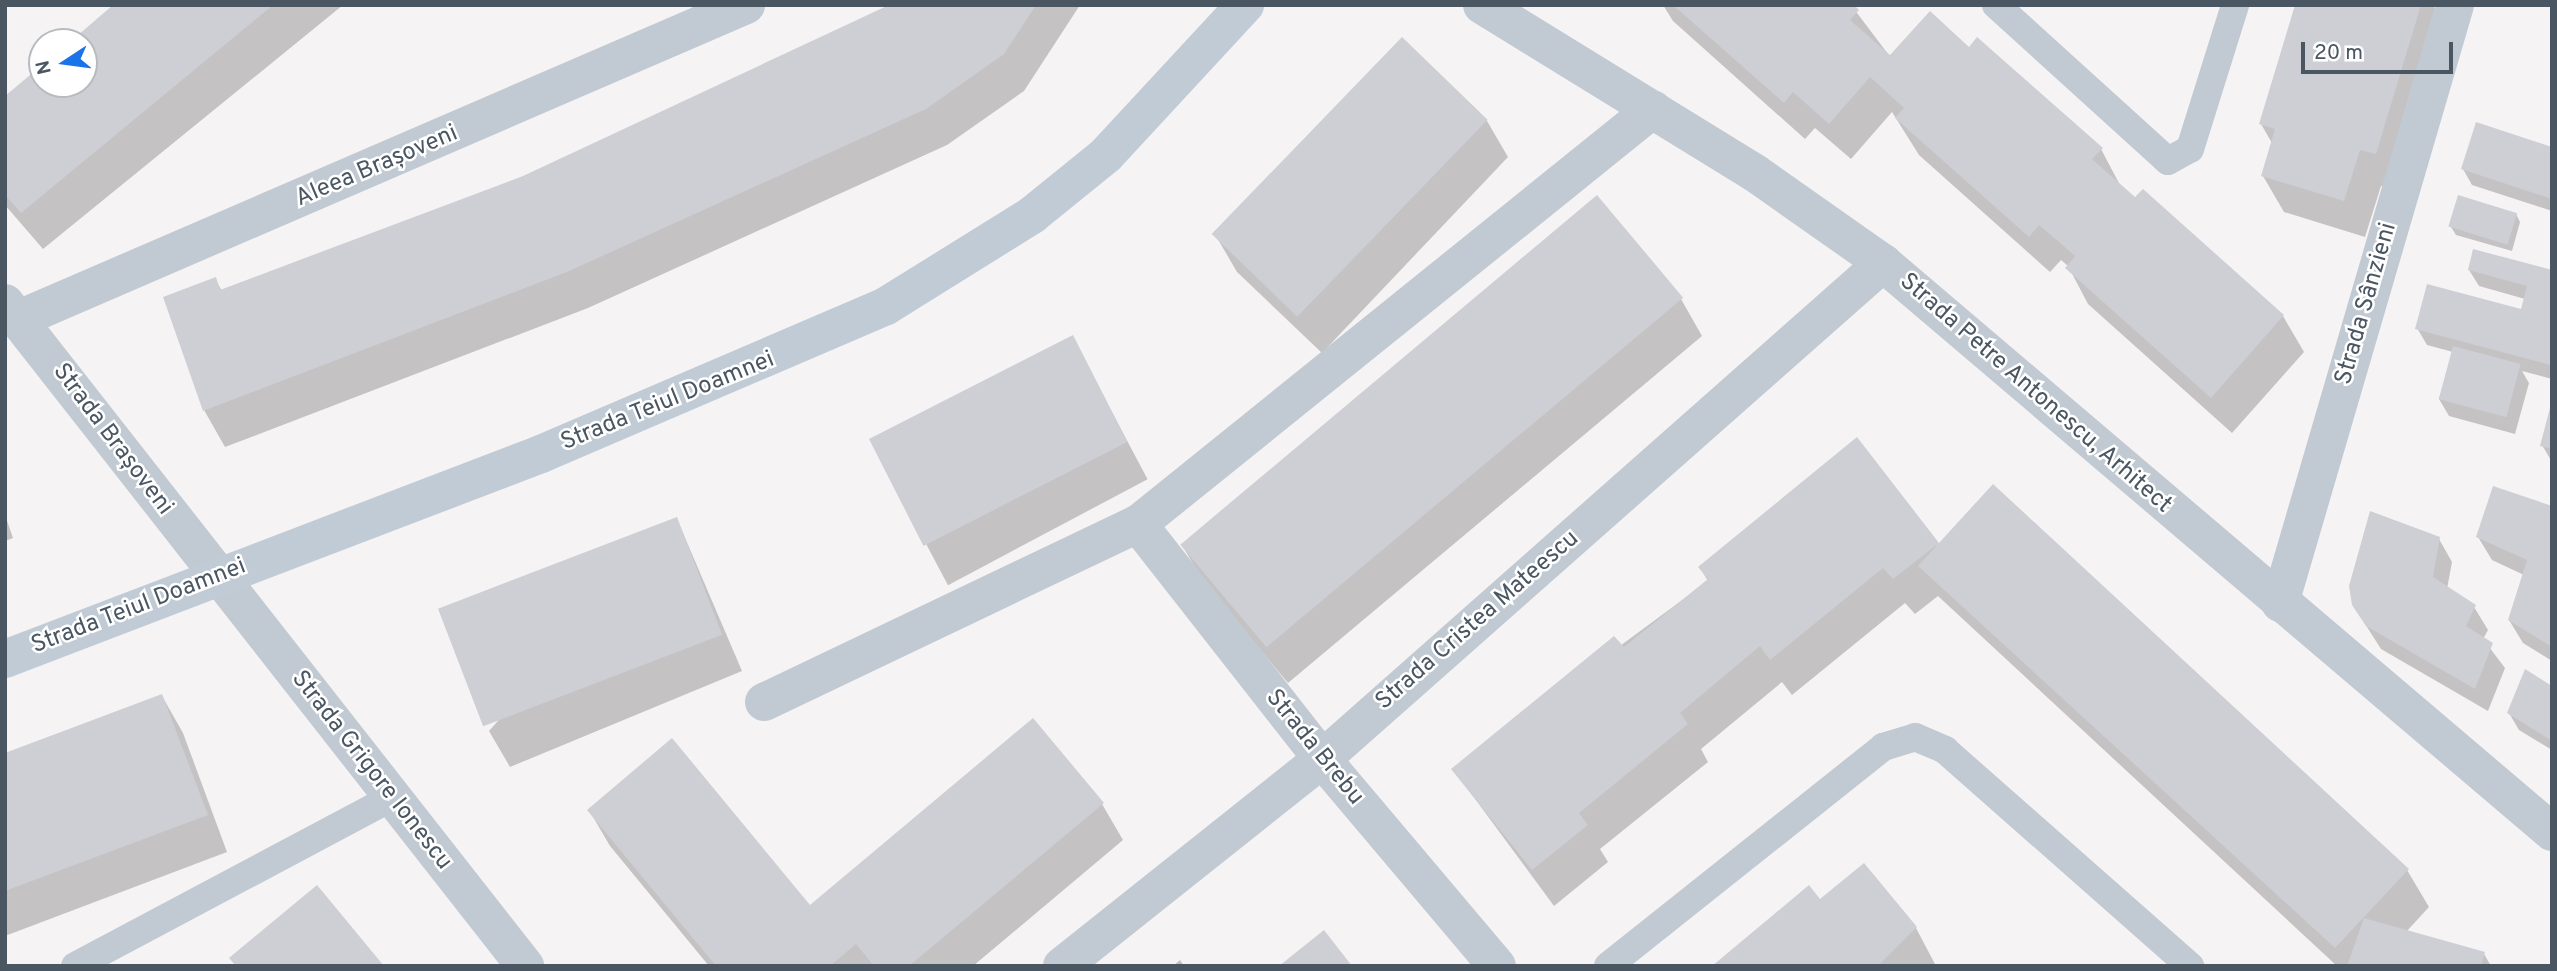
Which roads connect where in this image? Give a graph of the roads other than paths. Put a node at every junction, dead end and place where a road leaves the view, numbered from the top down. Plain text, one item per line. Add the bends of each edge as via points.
1 (746, 5) edge
2 (1245, 5) edge
3 (1482, 5) edge
4 (1996, 5) edge
5 (2235, 5) edge
6 (2455, 5) edge
7 (1653, 109) junction
8 (1883, 263) junction
9 (10, 316) edge
10 (1138, 524) junction
11 (217, 578) junction
12 (2280, 603) junction
13 (5, 659) edge
14 (764, 702) dead end
15 (1322, 759) junction
16 (393, 797) junction
17 (2552, 832) edge
18 (75, 966) edge
19 (525, 966) edge
20 (1062, 966) edge
21 (1497, 966) edge
22 (1608, 966) edge
23 (2190, 966) edge

1 - 9 street, Aleea Brașoveni
2 - 11 street, Strada Teiul Doamnei via 1106,155 1032,215 886,306 553,449
3 - 7 street, Strada Petre Antonescu, Arhitect
4 - 5 lane via 2168,161 2190,149
6 - 12 street, Strada Sânzieni
7 - 8 street, Strada Petre Antonescu, Arhitect
7 - 10 street
8 - 12 street, Strada Petre Antonescu, Arhitect
8 - 15 street, Strada Cristea Mateescu
9 - 11 street, Strada Brașoveni
10 - 14 street
10 - 15 street, Strada Brebu
11 - 13 street, Strada Teiul Doamnei
11 - 16 street, Strada Grigore Ionescu
12 - 17 street, Strada Petre Antonescu, Arhitect
15 - 20 street, Strada Cristea Mateescu
15 - 21 street, Strada Brebu
16 - 18 lane
16 - 19 street, Strada Grigore Ionescu
22 - 23 lane via 1883,747 1915,737 1945,750

